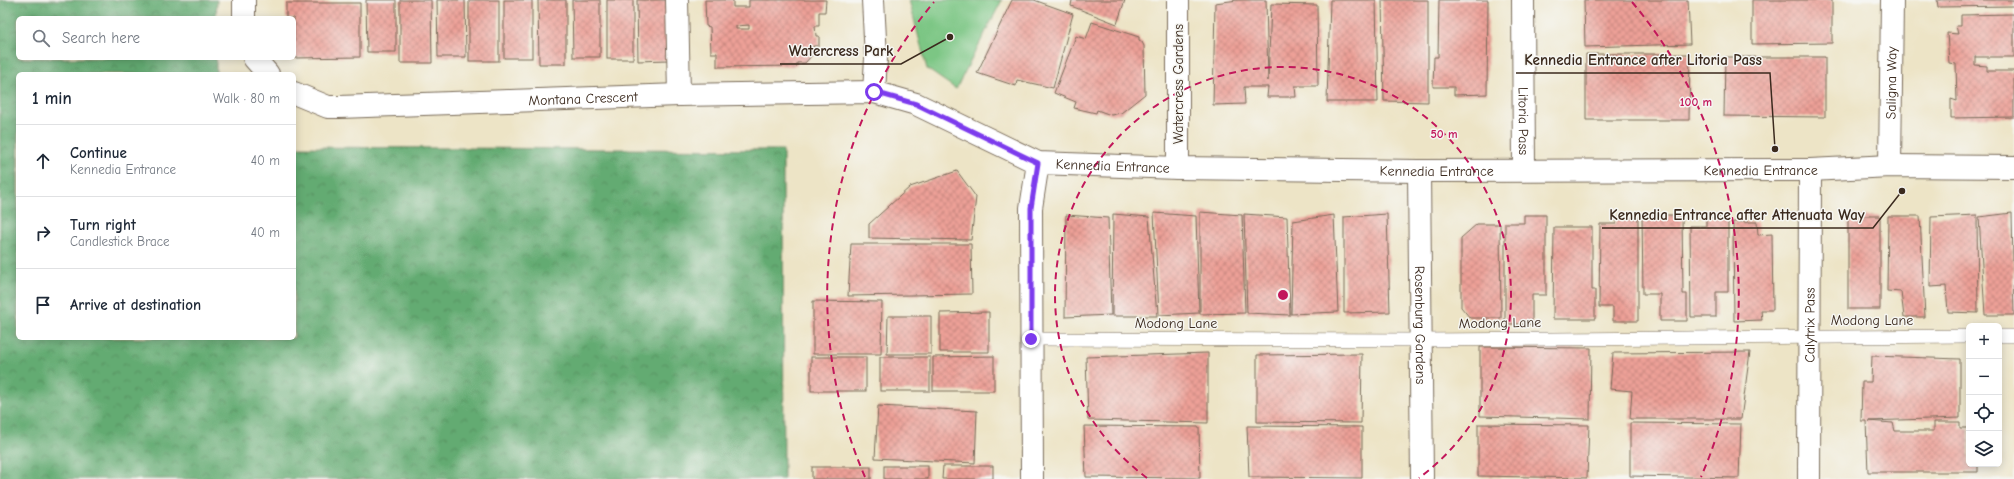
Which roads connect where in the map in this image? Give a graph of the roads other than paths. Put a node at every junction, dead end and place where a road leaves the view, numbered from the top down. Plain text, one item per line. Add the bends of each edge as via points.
1 (244, 0) edge
2 (677, 0) edge
3 (873, 0) edge
4 (1178, 0) edge
5 (1523, 0) edge
6 (1892, 0) edge
7 (244, 16) edge
8 (256, 60) edge
9 (266, 72) edge
10 (874, 92) junction
11 (296, 94) edge
12 (679, 95) junction
13 (1038, 163) junction
14 (1890, 166) junction
15 (2014, 167) edge
16 (1178, 168) junction
17 (1524, 170) junction
18 (1810, 170) junction
19 (1419, 171) junction
20 (1810, 336) junction
21 (1966, 336) edge
22 (2002, 336) edge
23 (2014, 336) edge
24 (1031, 339) junction
25 (1422, 340) junction
26 (1032, 479) edge
27 (1422, 479) edge
28 (1809, 479) edge

1 - 7 street
2 - 12 street
3 - 10 street via 876,58
4 - 16 street, Watercress Gardens
5 - 17 street, Litoria Pass
6 - 14 street, Saligna Way
8 - 9 street
10 - 12 street, Montana Crescent
10 - 13 street, Kennedia Entrance via 916,104
11 - 12 street, Montana Crescent via 328,107
13 - 16 street, Kennedia Entrance
13 - 24 street via 1031,208
14 - 15 street, Kennedia Entrance
14 - 18 street, Kennedia Entrance
16 - 19 street, Kennedia Entrance
17 - 18 street, Kennedia Entrance
17 - 19 street, Kennedia Entrance
18 - 20 street, Calytrix Pass
19 - 25 street, Rosenburg Gardens
20 - 21 lane, Modong Lane
20 - 25 lane, Modong Lane
20 - 28 street, Calytrix Pass
22 - 23 lane
24 - 25 lane, Modong Lane
24 - 26 street
25 - 27 street, Rosenburg Gardens

